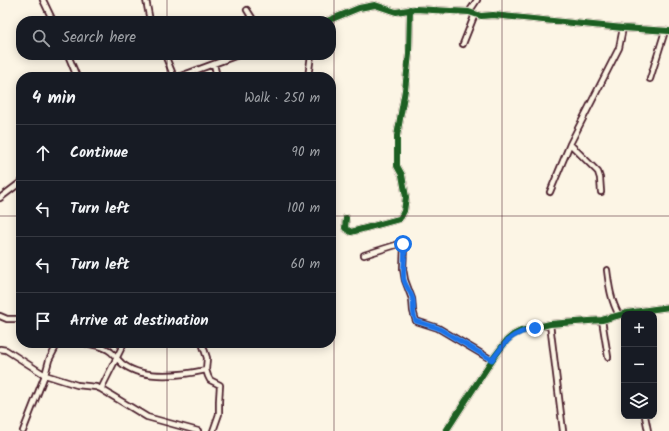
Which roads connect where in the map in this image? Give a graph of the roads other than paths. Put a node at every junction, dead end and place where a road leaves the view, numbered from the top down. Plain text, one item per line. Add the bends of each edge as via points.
1 (43, 0) edge
2 (146, 0) edge
3 (477, 0) edge
4 (410, 9) junction
5 (247, 10) dead end
6 (469, 12) junction
7 (475, 14) junction
8 (51, 16) edge
9 (149, 16) edge
10 (251, 16) edge
11 (336, 17) edge
12 (623, 28) junction
13 (667, 31) edge
14 (463, 44) dead end
15 (70, 60) edge
16 (167, 60) edge
17 (225, 60) edge
18 (310, 60) edge
19 (214, 64) junction
20 (75, 72) edge
21 (172, 72) edge
22 (192, 72) edge
23 (216, 72) edge
24 (309, 72) edge
25 (650, 79) dead end
26 (570, 144) junction
27 (16, 186) edge
28 (550, 192) dead end
29 (601, 192) dead end
30 (0, 198) edge
31 (346, 218) dead end
32 (364, 254) dead end
33 (607, 270) dead end
34 (669, 307) edge
35 (645, 311) edge
36 (619, 315) joint
37 (0, 316) edge
38 (16, 319) edge
39 (602, 320) junction
40 (550, 324) junction
41 (55, 348) edge
42 (104, 348) edge
43 (122, 348) edge
44 (204, 348) edge
45 (0, 349) edge
46 (608, 357) dead end
47 (116, 359) junction
48 (492, 360) junction
49 (206, 370) junction
50 (45, 375) junction
51 (101, 389) junction
52 (646, 419) edge
53 (23, 431) edge
54 (198, 431) edge
55 (213, 431) edge
56 (446, 431) edge
57 (563, 431) edge
58 (648, 431) edge

1 - 8 street
2 - 9 street
3 - 6 street
4 - 6 street
4 - 11 street via 396,12 375,5
4 - 31 street via 409,54 397,136 397,166 406,193 404,211 398,219 351,232 345,228
5 - 10 street
6 - 7 street
7 - 12 street
7 - 14 street
12 - 13 street
12 - 26 street via 619,48
13 - 25 street
15 - 20 street
16 - 21 street
17 - 19 street
18 - 24 street
19 - 22 street
19 - 23 street
26 - 28 street
26 - 29 street via 598,172
27 - 30 street
32 - 48 street via 399,244 404,246 404,280 412,299 416,321 438,328
33 - 36 street via 611,297
34 - 35 street
36 - 39 street
37 - 38 street
39 - 40 street
39 - 46 street
40 - 48 street via 513,335
40 - 57 street
41 - 50 street
42 - 47 street
43 - 47 street
44 - 49 street via 207,358
45 - 50 street via 6,350
47 - 49 street via 125,366 146,374 186,374
47 - 51 street
48 - 56 street
49 - 55 street via 210,380 220,386 219,414
50 - 51 street via 77,386
50 - 53 street
51 - 54 street via 147,417
52 - 58 street

